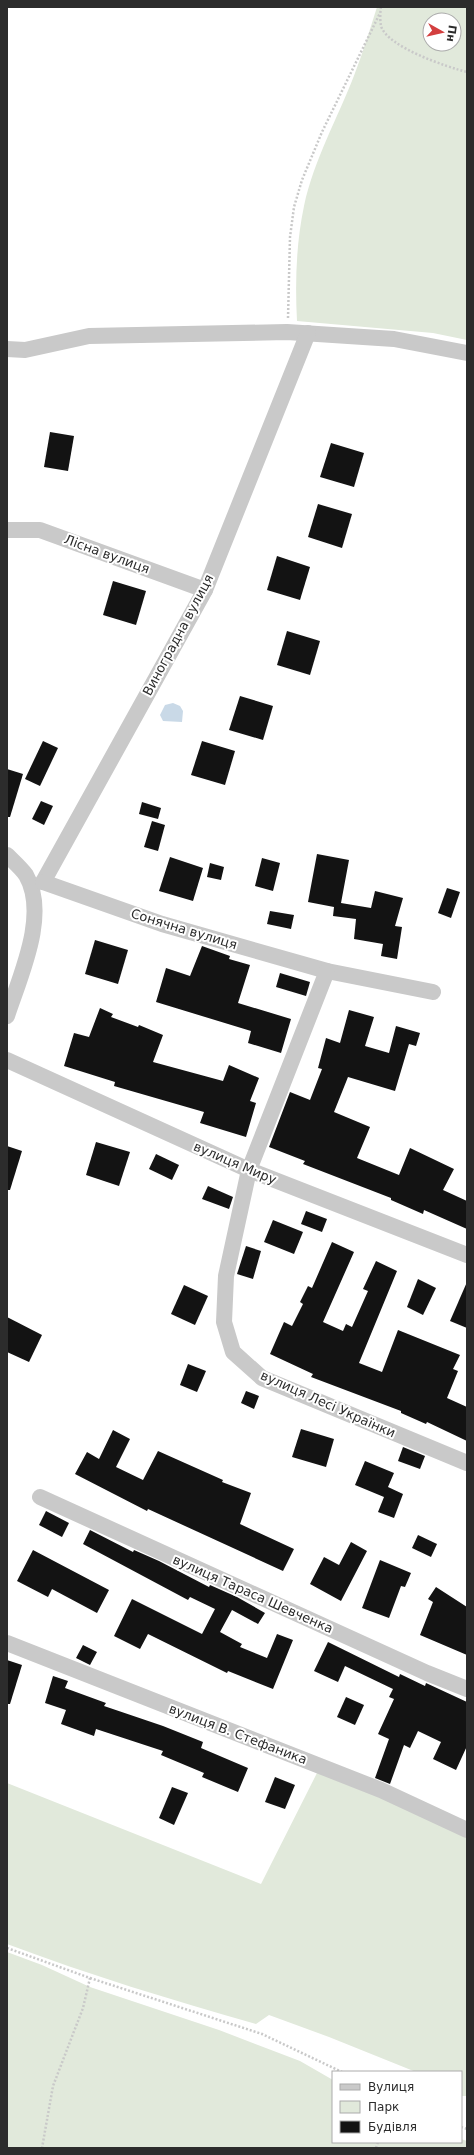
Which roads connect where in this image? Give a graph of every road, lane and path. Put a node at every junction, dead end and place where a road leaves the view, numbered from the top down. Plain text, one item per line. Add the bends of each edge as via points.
1 (381, 7) edge
2 (380, 13) junction
3 (467, 72) edge
4 (287, 332) junction
5 (308, 333) junction
6 (7, 349) edge
7 (467, 353) edge
8 (7, 530) edge
9 (204, 590) junction
10 (7, 855) edge
11 (37, 883) junction
12 (327, 972) junction
13 (433, 992) dead end
14 (7, 1016) edge
15 (7, 1060) edge
16 (249, 1170) junction
17 (467, 1255) edge
18 (467, 1463) edge
19 (40, 1497) dead end
20 (7, 1643) edge
21 (467, 1689) edge
22 (467, 1830) edge
23 (7, 1948) edge
24 (90, 1978) junction
25 (340, 2071) edge
26 (42, 2148) edge

1 - 2 path
2 - 3 path via 381,27 388,36 409,50 446,67
2 - 4 path via 322,132 294,207 290,237
4 - 5 street
4 - 6 street via 89,336 25,350
5 - 7 street via 394,339
5 - 9 street, Виноградна вулиця
8 - 9 street, Лісна вулиця via 40,530
9 - 11 street, Виноградна вулиця
10 - 11 street
11 - 12 street, Сонячна вулиця via 162,924
11 - 14 street via 35,919
12 - 13 street, Сонячна вулиця
12 - 16 street
15 - 16 street, вулиця Миру
16 - 17 street, вулиця Миру
16 - 18 street, вулиця Лесі Українки via 226,1276 224,1322 233,1352 262,1378
19 - 21 street, вулиця Тараса Шевченка
20 - 22 street, вулиця В. Стефаника via 381,1790
23 - 24 path
24 - 25 path via 262,2034
24 - 26 path via 83,2008 53,2086

